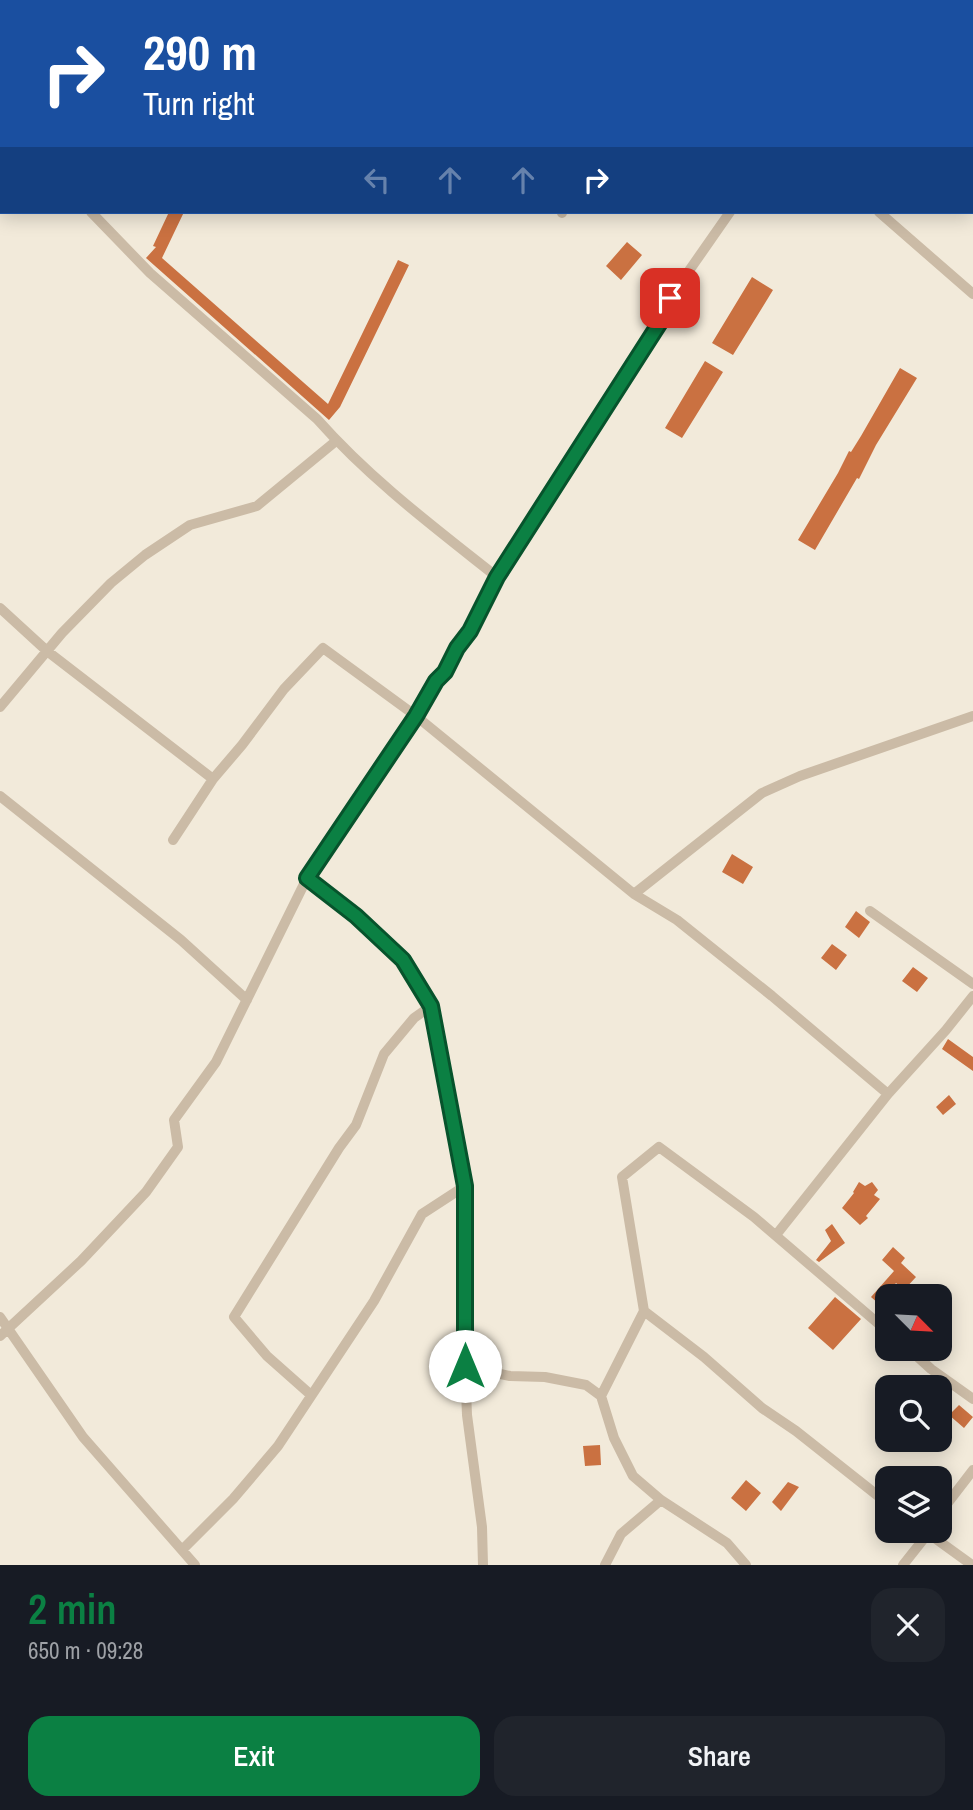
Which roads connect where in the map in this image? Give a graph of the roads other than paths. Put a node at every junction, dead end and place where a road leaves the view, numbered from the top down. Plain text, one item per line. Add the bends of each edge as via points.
1 (93, 214) edge
2 (729, 214) edge
3 (881, 214) edge
4 (973, 294) edge
5 (336, 441) junction
6 (497, 577) junction
7 (0, 608) edge
8 (47, 651) junction
9 (0, 707) edge
10 (416, 716) junction
11 (973, 716) edge
12 (213, 779) junction
13 (0, 796) edge
14 (173, 840) dead end
15 (307, 878) junction
16 (634, 894) junction
17 (870, 911) dead end
18 (973, 985) edge
19 (973, 996) edge
20 (247, 1000) junction
21 (431, 1006) junction
22 (888, 1094) junction
23 (465, 1186) junction
24 (776, 1235) junction
25 (644, 1311) junction
26 (0, 1317) edge
27 (875, 1321) edge
28 (4, 1332) edge
29 (923, 1362) edge
30 (465, 1366) junction
31 (311, 1395) junction
32 (601, 1396) junction
33 (973, 1399) edge
34 (973, 1470) edge
35 (875, 1494) edge
36 (952, 1497) edge
37 (661, 1500) junction
38 (919, 1543) edge
39 (943, 1543) edge
40 (182, 1550) junction
41 (195, 1565) edge
42 (483, 1565) edge
43 (605, 1565) edge
44 (746, 1565) edge
45 (902, 1565) edge
46 (972, 1565) edge

1 - 5 street via 150,273 317,419
2 - 6 street via 670,298 668,310
3 - 4 street
5 - 6 street via 383,486
5 - 8 street via 257,506 190,525 145,555 111,583
6 - 10 street via 470,631
7 - 8 street
8 - 9 street
8 - 12 street
10 - 12 street via 323,648 284,689
10 - 15 street
10 - 16 street
11 - 16 street via 762,793
12 - 14 street
13 - 20 street via 181,940
15 - 20 street
15 - 21 street via 403,960
16 - 22 street via 677,920
17 - 18 street
19 - 22 street
20 - 28 street via 216,1062 174,1120 178,1147 146,1192 81,1261
21 - 23 street
21 - 31 street via 414,1018 383,1054 356,1125 234,1317 267,1356
22 - 24 street
23 - 30 street
23 - 31 street via 422,1214 374,1301
24 - 25 street via 659,1147 622,1177
24 - 27 street
25 - 32 street
25 - 35 street
26 - 28 street
28 - 40 street via 83,1437
29 - 33 street
30 - 32 street via 586,1385
30 - 42 street
31 - 40 street via 278,1446
32 - 37 street via 614,1438 633,1476
34 - 36 street
37 - 43 street via 621,1534
37 - 44 street via 727,1543
38 - 45 street
39 - 46 street
40 - 41 street

